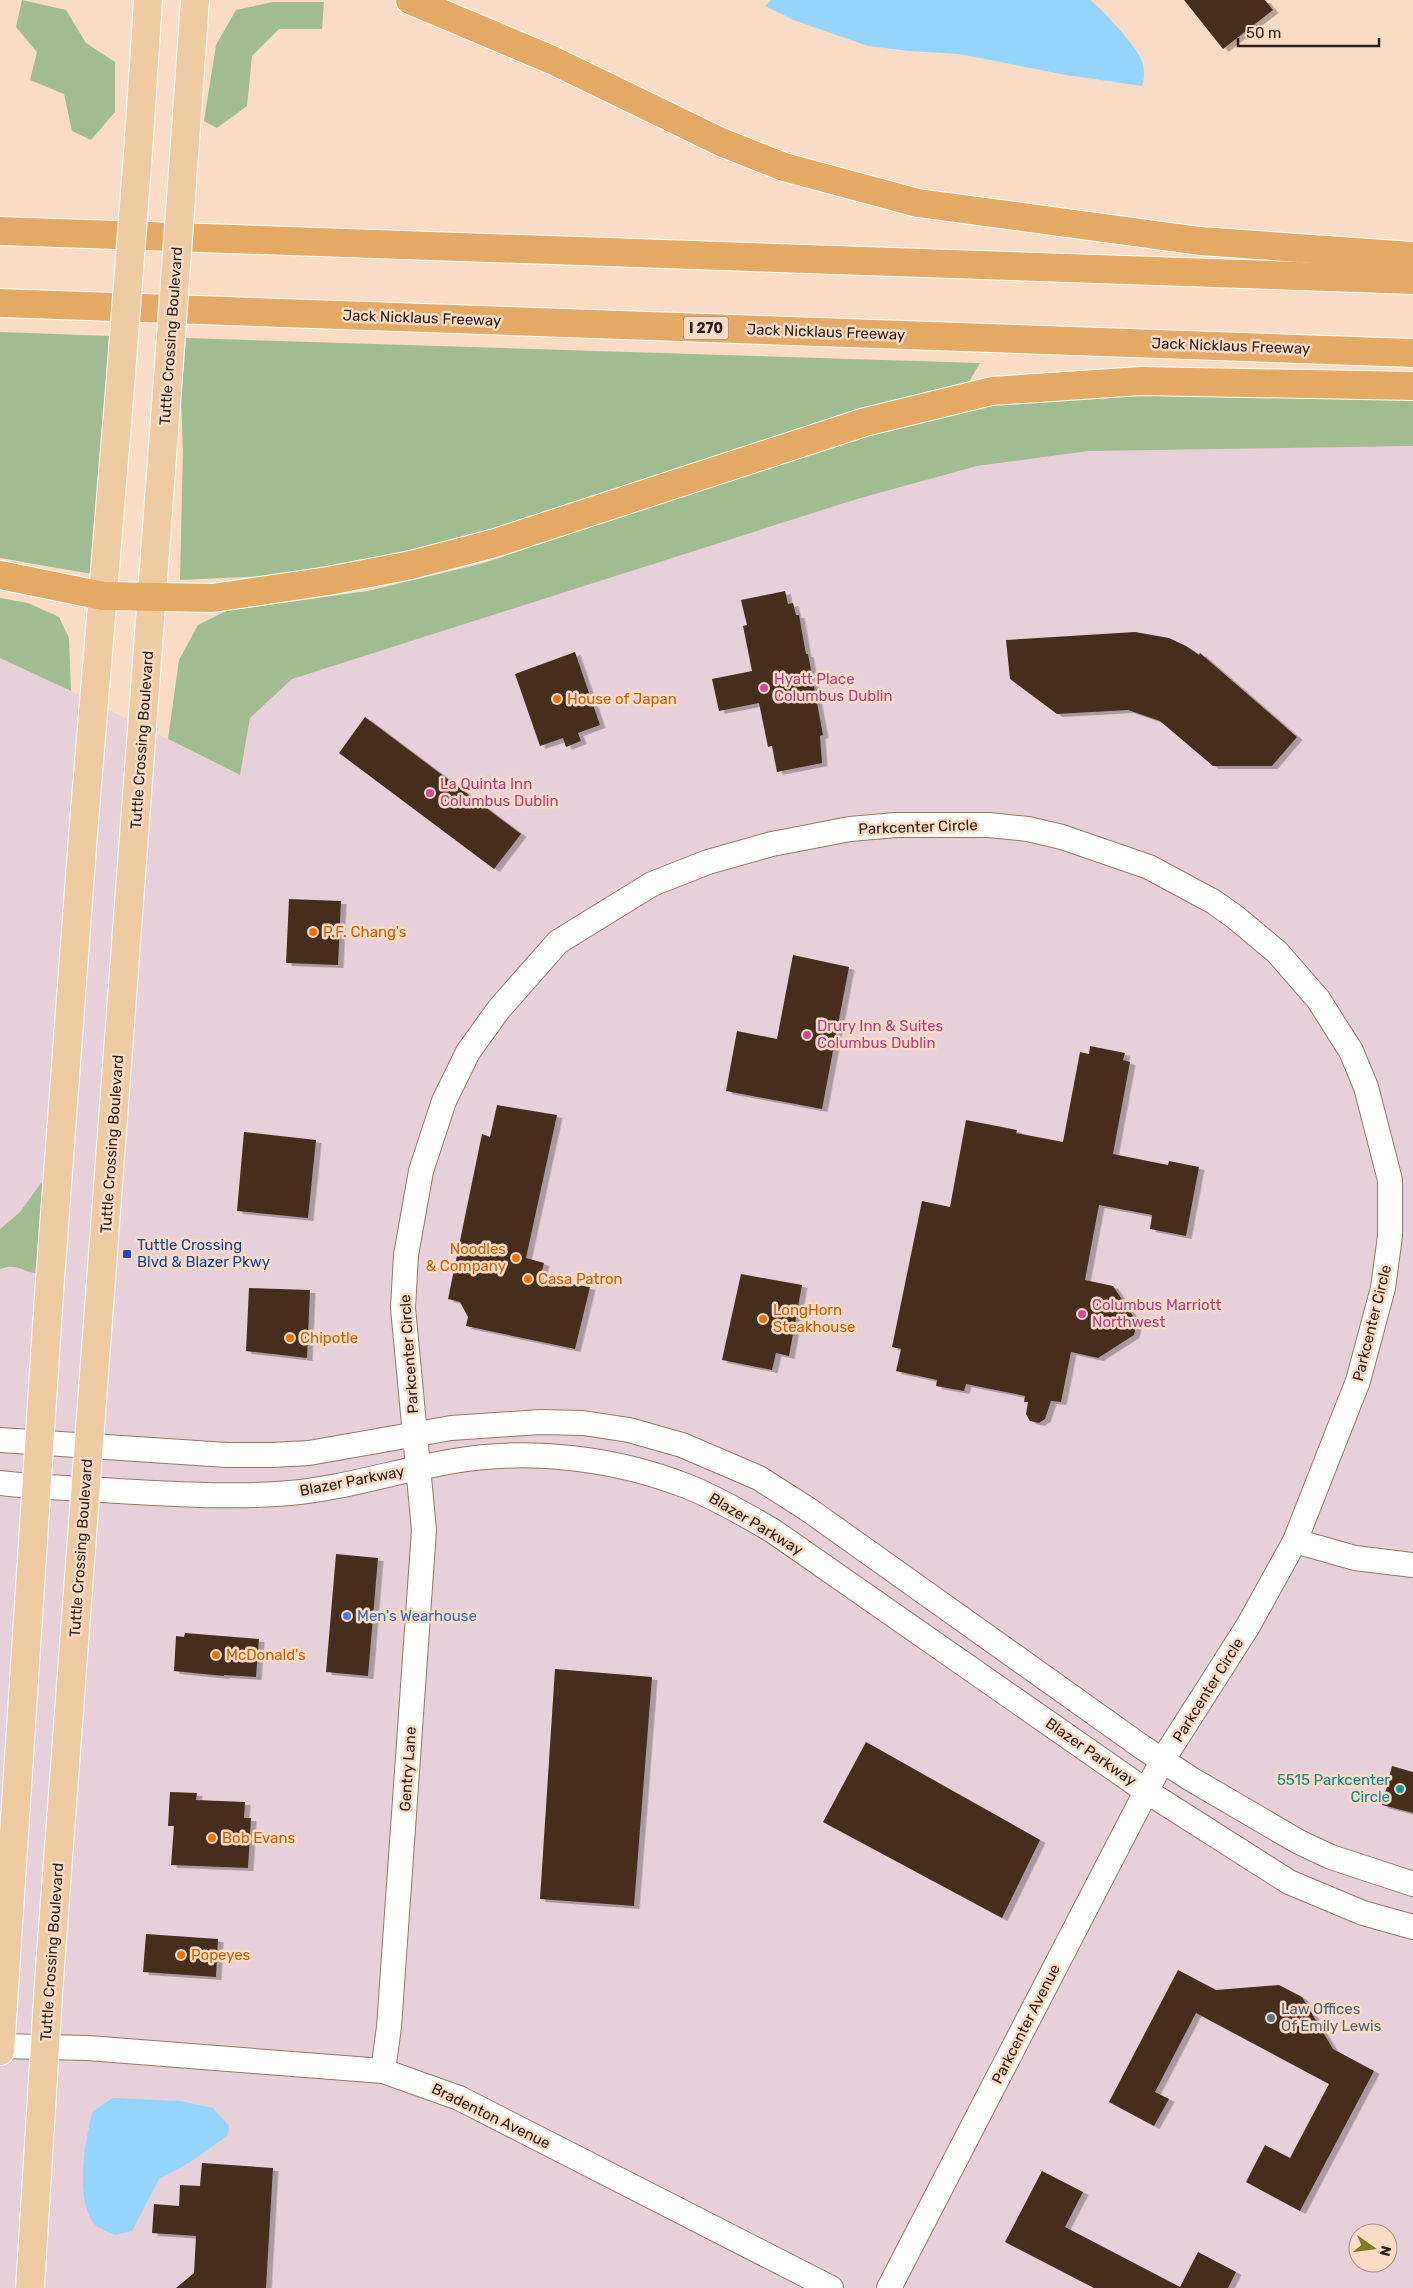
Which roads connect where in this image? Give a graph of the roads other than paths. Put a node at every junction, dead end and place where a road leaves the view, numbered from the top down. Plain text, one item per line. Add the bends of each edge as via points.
1 (148, 0) edge
2 (195, 0) edge
3 (410, 0) edge
4 (0, 231) edge
5 (1413, 256) edge
6 (1413, 280) edge
7 (0, 303) edge
8 (1413, 352) edge
9 (1413, 386) edge
10 (0, 575) edge
11 (103, 596) junction
12 (152, 598) junction
13 (414, 1435) junction
14 (0, 1440) edge
15 (40, 1443) junction
16 (89, 1446) junction
17 (418, 1468) junction
18 (0, 1483) edge
19 (36, 1486) junction
20 (85, 1489) junction
21 (1295, 1542) junction
22 (1413, 1565) edge
23 (1162, 1761) junction
24 (1146, 1791) junction
25 (1413, 1884) edge
26 (1413, 1927) edge
27 (0, 2046) edge
28 (46, 2046) junction
29 (0, 2051) edge
30 (383, 2071) junction
31 (30, 2288) edge
32 (831, 2288) edge
33 (889, 2288) edge

1 - 11 main road, bridge
2 - 12 main road, Tuttle Crossing Boulevard, bridge
3 - 5 highway via 552,60 721,142 784,167 909,201 1200,241
4 - 6 highway
7 - 8 highway, Jack Nicklaus Freeway / I 270
9 - 12 highway via 1141,381 992,391 865,422 495,543 411,566 213,598
10 - 11 highway
11 - 12 highway
11 - 15 main road via 82,844
12 - 16 main road, Tuttle Crossing Boulevard
13 - 16 street via 309,1453 272,1455
13 - 17 street, Parkcenter Circle
13 - 21 street, Parkcenter Circle via 403,1308 406,1255 421,1170 444,1101 468,1052 499,1009 558,942 652,884 708,862 772,844 896,824 998,826 1062,837 1141,864 1214,902 1277,952 1318,999 1351,1051 1366,1087 1390,1180 1390,1236 1384,1288 1358,1381
13 - 23 street via 451,1428 540,1422 583,1423 629,1430 682,1445 728,1464 759,1478 809,1510
14 - 15 street
15 - 16 street
15 - 19 main road
16 - 20 main road, Tuttle Crossing Boulevard
17 - 20 street, Blazer Parkway via 336,1486 272,1494 195,1496
17 - 24 street, Blazer Parkway via 497,1456 538,1455 596,1461 664,1478 712,1497 791,1543
17 - 30 street, Gentry Lane via 424,1530 390,2017
18 - 19 street, Blazer Parkway
19 - 20 street, Blazer Parkway
19 - 27 main road
20 - 28 main road, Tuttle Crossing Boulevard
21 - 22 street via 1355,1558
21 - 23 street, Parkcenter Circle via 1248,1626
23 - 24 street, Parkcenter Avenue
23 - 25 street via 1299,1842 1331,1857
24 - 26 street, Blazer Parkway via 1289,1882 1364,1913
24 - 33 street, Parkcenter Avenue
27 - 28 street, Bradenton Avenue
27 - 29 main road
28 - 30 street, Bradenton Avenue
28 - 31 main road, Tuttle Crossing Boulevard
30 - 32 street, Bradenton Avenue via 459,2098

